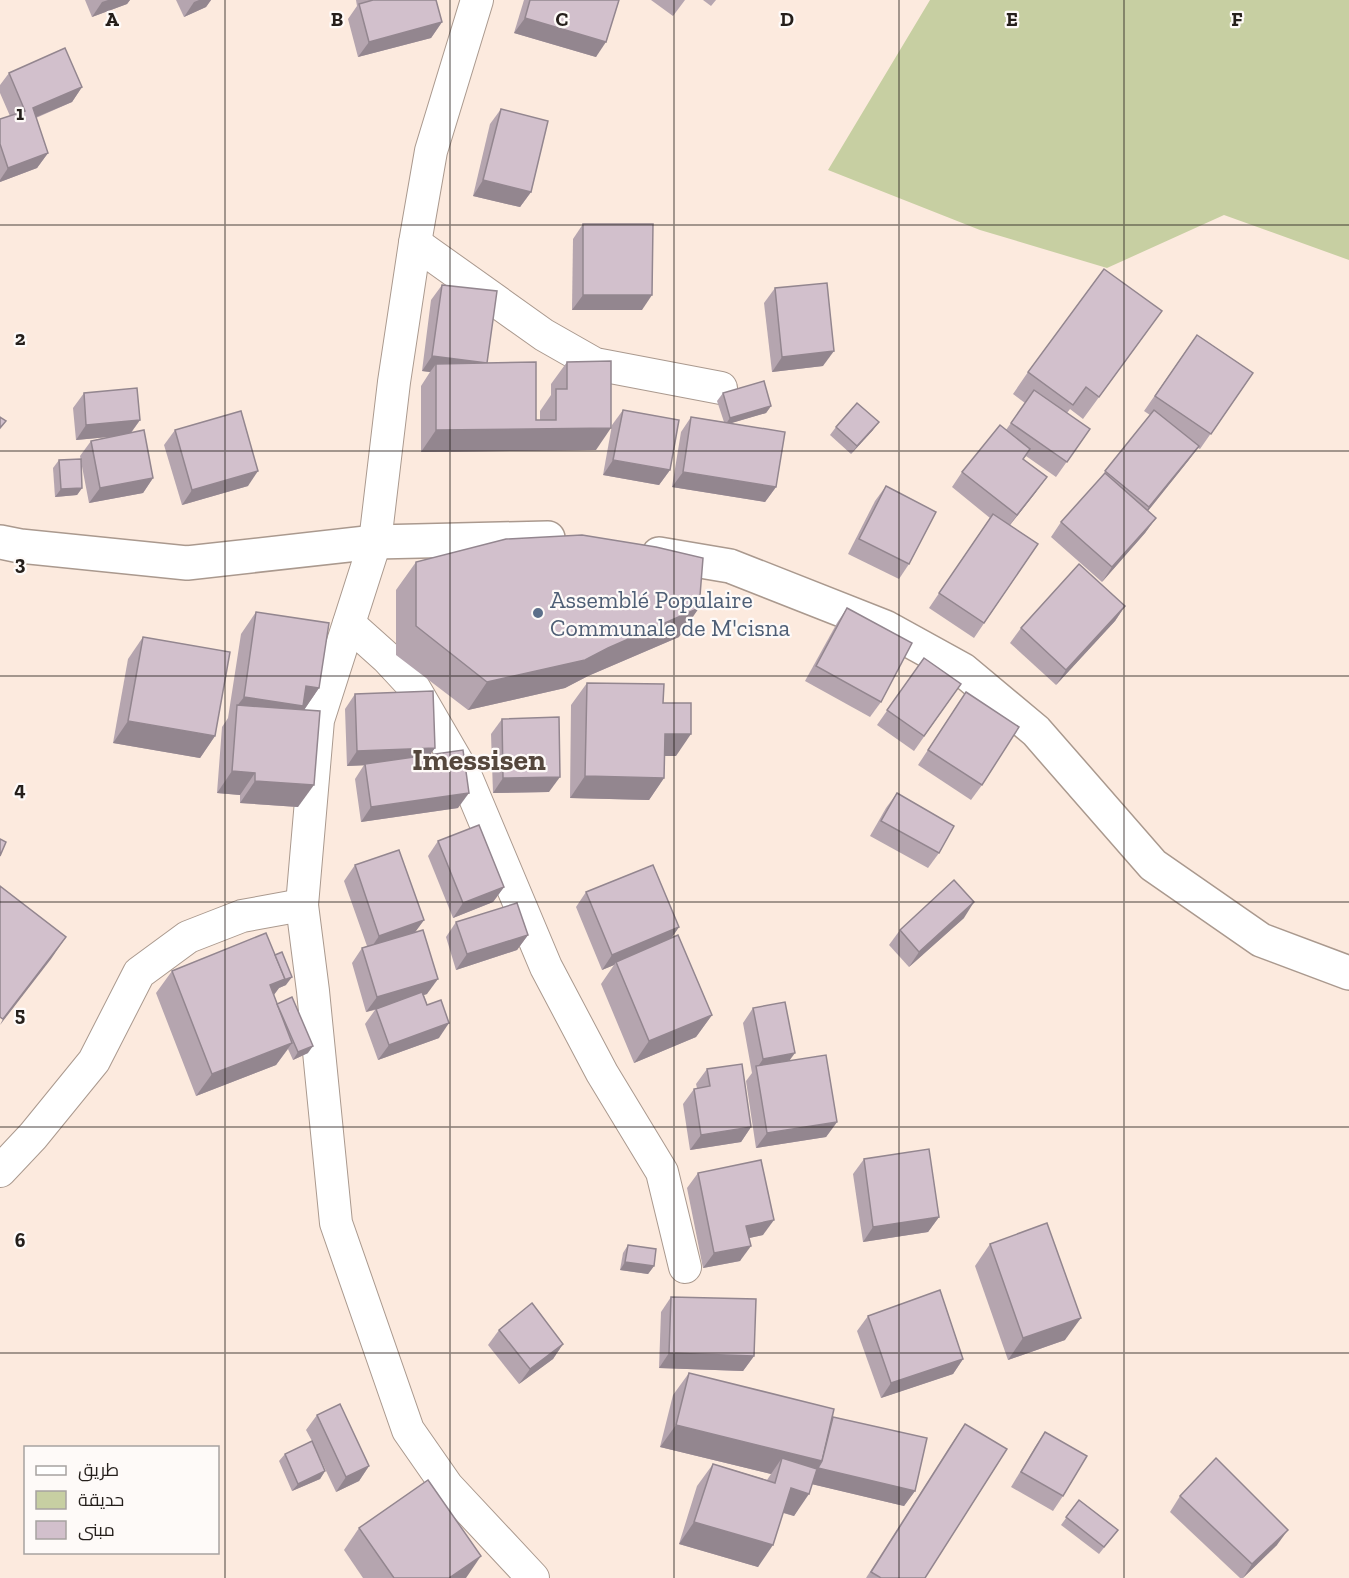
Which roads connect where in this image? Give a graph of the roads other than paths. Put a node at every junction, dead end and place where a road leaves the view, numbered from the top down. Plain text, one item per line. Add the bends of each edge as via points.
1 (477, 0) edge
2 (415, 243) junction
3 (721, 388) dead end
4 (0, 542) edge
5 (375, 542) junction
6 (580, 542) edge
7 (626, 549) edge
8 (349, 624) junction
9 (302, 905) junction
10 (1349, 973) edge
11 (0, 1171) edge
12 (684, 1267) dead end
13 (532, 1578) edge

1 - 2 street via 431,151
2 - 3 street via 544,334 595,364
2 - 5 street
4 - 5 street via 187,563
5 - 6 street via 557,538
5 - 8 street
7 - 10 street via 730,566 885,627 963,670 1036,731 1153,865 1261,940
8 - 9 street via 318,720
8 - 12 street via 413,686 467,779 546,968 602,1073 662,1172
9 - 11 street via 242,916 188,937 139,973 94,1061
9 - 13 street via 339,1234 408,1430 447,1486

